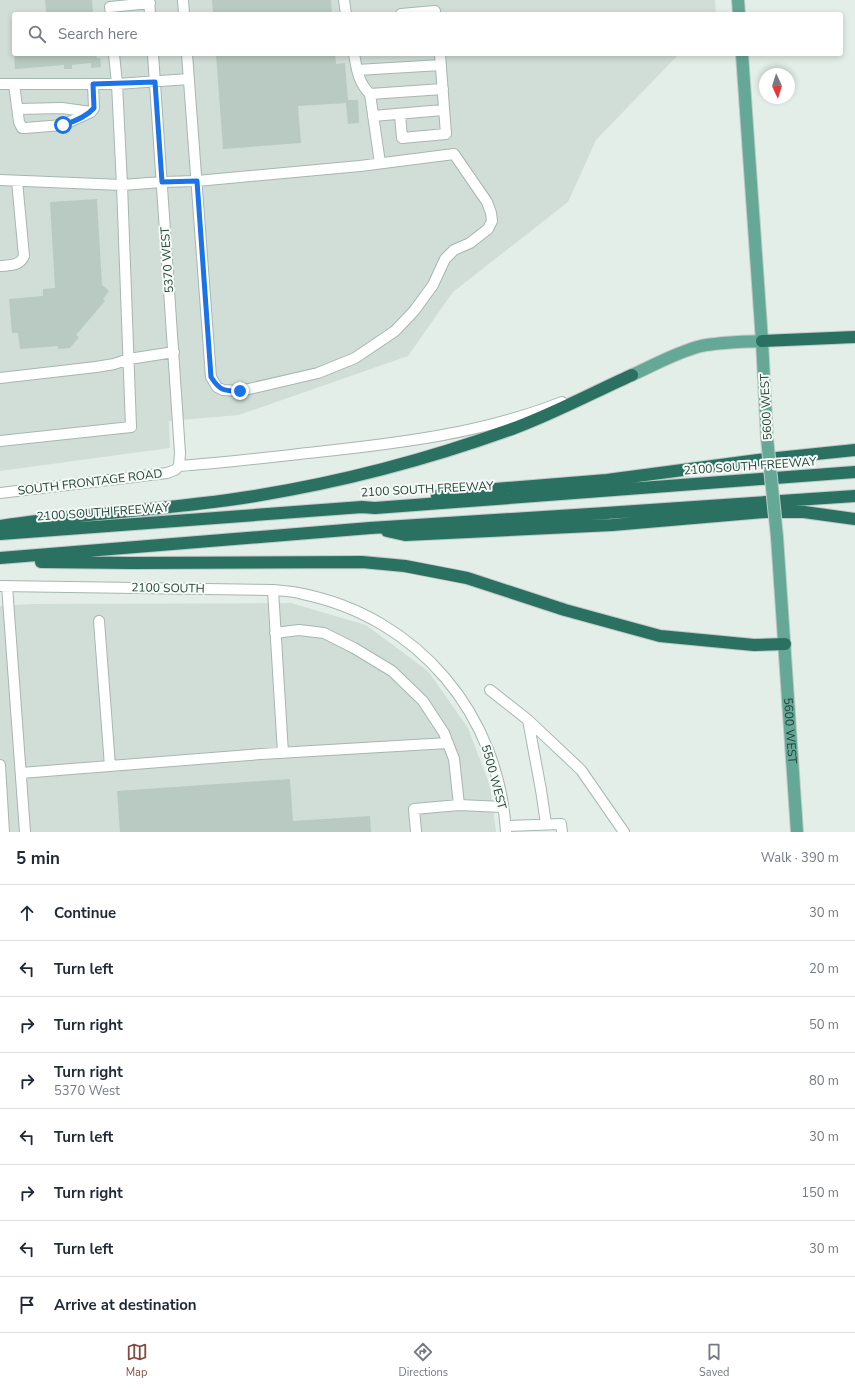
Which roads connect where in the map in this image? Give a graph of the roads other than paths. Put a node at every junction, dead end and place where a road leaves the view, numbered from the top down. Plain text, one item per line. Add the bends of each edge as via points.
1 (183, 0) edge
2 (344, 0) edge
3 (434, 0) edge
4 (738, 0) edge
5 (150, 1) edge
6 (110, 7) edge
7 (150, 12) edge
8 (184, 12) edge
9 (346, 12) edge
10 (435, 12) edge
11 (739, 12) edge
12 (114, 56) edge
13 (153, 56) edge
14 (187, 56) edge
15 (354, 56) edge
16 (440, 56) edge
17 (742, 56) edge
18 (441, 64) junction
19 (357, 70) junction
20 (189, 79) junction
21 (155, 82) junction
22 (0, 84) edge
23 (14, 84) junction
24 (93, 84) junction
25 (117, 84) junction
26 (443, 88) junction
27 (370, 94) junction
28 (444, 108) junction
29 (18, 109) junction
30 (91, 112) junction
31 (400, 114) junction
32 (373, 116) junction
33 (380, 163) junction
34 (0, 180) edge
35 (17, 181) junction
36 (197, 181) junction
37 (162, 182) junction
38 (122, 185) junction
39 (0, 266) edge
40 (855, 337) edge
41 (762, 341) junction
42 (174, 352) junction
43 (129, 359) junction
44 (632, 375) junction
45 (0, 378) edge
46 (0, 441) edge
47 (855, 450) edge
48 (179, 466) junction
49 (855, 472) edge
50 (0, 493) edge
51 (855, 496) edge
52 (362, 507) junction
53 (855, 519) edge
54 (0, 526) edge
55 (370, 528) junction
56 (0, 534) edge
57 (0, 558) edge
58 (0, 562) edge
59 (4, 586) edge
60 (273, 590) junction
61 (334, 602) joint
62 (99, 621) dead end
63 (275, 633) junction
64 (785, 644) junction
65 (490, 690) dead end
66 (528, 720) junction
67 (448, 743) junction
68 (282, 753) junction
69 (0, 764) edge
70 (110, 766) junction
71 (21, 773) junction
72 (459, 805) junction
73 (503, 807) junction
74 (540, 827) edge
75 (506, 829) edge
76 (4, 832) edge
77 (25, 832) edge
78 (416, 832) edge
79 (562, 832) edge
80 (624, 832) edge
81 (797, 832) edge

1 - 8 street
2 - 9 street
3 - 10 street
4 - 11 main road
5 - 6 street
5 - 7 street
12 - 25 street
13 - 21 street, 5370 WEST
14 - 20 street
15 - 19 street
16 - 18 street
17 - 41 main road, 5600 WEST
18 - 19 street
18 - 26 street
19 - 27 street via 363,87
20 - 21 street
20 - 36 street
21 - 25 street
21 - 37 street, 5370 WEST
22 - 23 street
23 - 24 street
23 - 29 street
24 - 25 street
24 - 30 street via 94,108
25 - 38 street
26 - 27 street
26 - 28 street
27 - 32 street
28 - 31 street via 438,111
28 - 31 street via 446,134 402,138
29 - 30 street via 62,108
29 - 30 street via 22,128 63,125
31 - 32 street
32 - 33 street
33 - 36 street
33 - 36 street via 454,154 487,202 492,221 488,229 470,243 454,250 445,259 433,285 414,311 395,331 355,358 318,373 240,391 223,390 211,377
34 - 35 street
35 - 38 street
35 - 39 street via 24,256 20,263
36 - 37 street
37 - 38 street
37 - 42 street, 5370 WEST
38 - 43 street
40 - 41 highway
41 - 44 main road via 700,347 679,353
41 - 64 main road, 5600 WEST, bridge via 767,438
42 - 43 street
42 - 48 street, 5370 WEST
43 - 45 street via 96,367
43 - 46 street via 131,427
44 - 48 street, SOUTH FRONTAGE ROAD via 544,409 452,434 375,446
44 - 54 highway via 513,428 438,453 354,476 254,496
47 - 52 highway via 751,460 607,480 476,491
48 - 50 street, SOUTH FRONTAGE ROAD via 167,473
49 - 52 highway, 2100 SOUTH FREEWAY
51 - 55 highway
52 - 56 highway, 2100 SOUTH FREEWAY
53 - 55 highway via 784,512 612,525 405,534
55 - 57 highway
58 - 64 highway via 384,564 427,569 487,583 565,610 660,636 754,645
59 - 60 street, 2100 SOUTH
59 - 71 street
60 - 61 street, 2100 SOUTH
60 - 63 street
61 - 73 street, 5500 WEST via 377,622 407,641 432,662 455,689 482,734 493,762
62 - 70 street
63 - 67 street via 299,630 324,633 390,669 423,701
63 - 68 street
64 - 81 main road, 5600 WEST
65 - 66 street
66 - 74 street via 541,790
66 - 80 street via 581,770
67 - 68 street
67 - 72 street via 454,759
68 - 70 street
69 - 76 street
70 - 71 street
71 - 77 street
72 - 73 street
72 - 78 street via 414,809
73 - 75 street, 5500 WEST
74 - 75 street
74 - 79 street via 561,824

